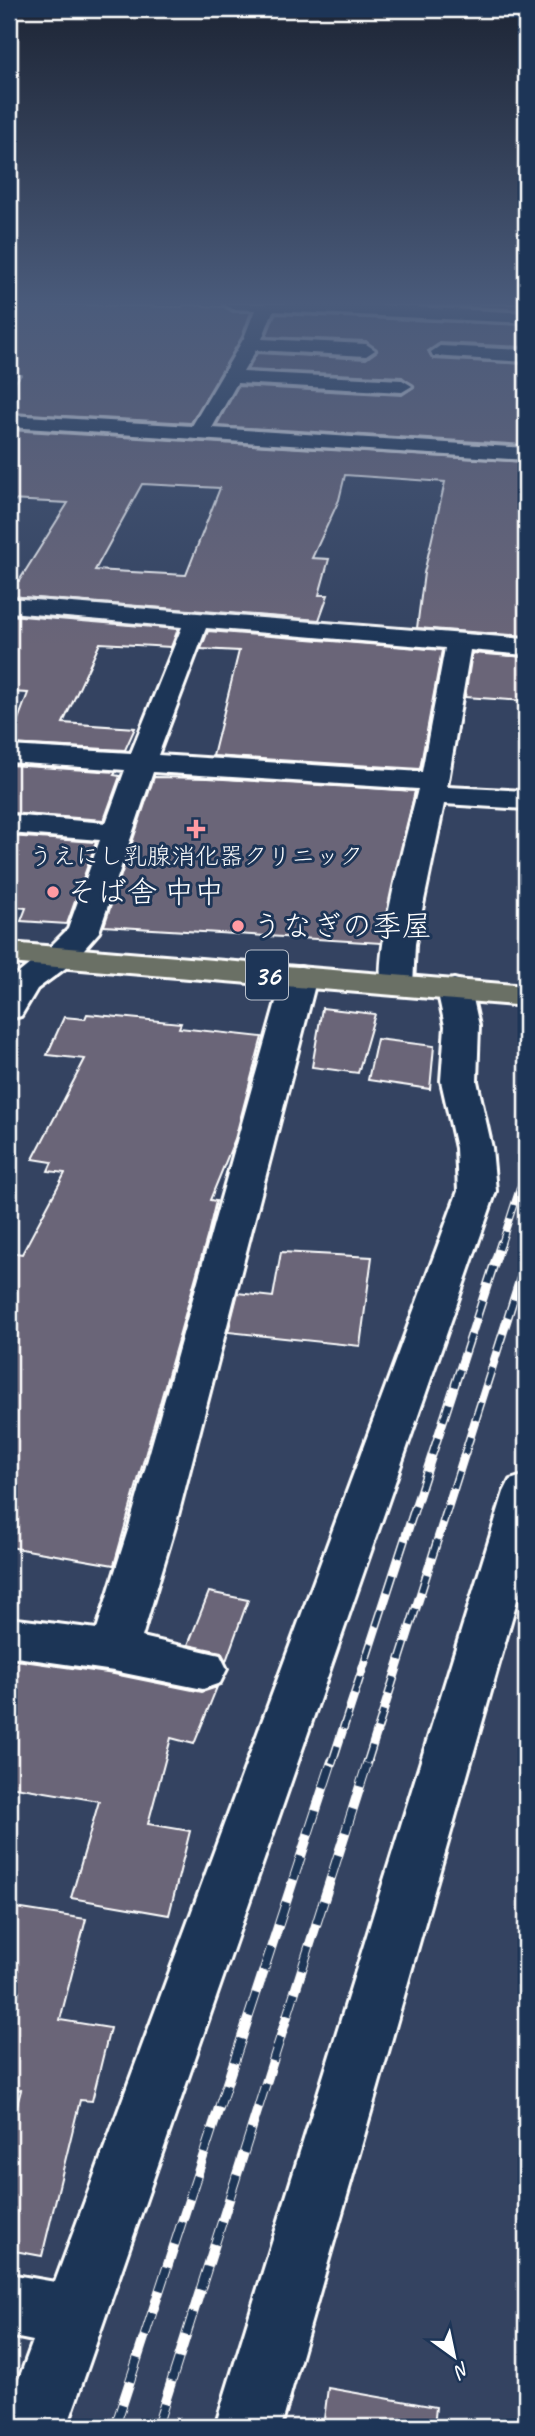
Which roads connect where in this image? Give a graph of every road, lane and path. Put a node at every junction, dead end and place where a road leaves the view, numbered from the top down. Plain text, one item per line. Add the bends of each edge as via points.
1 (207, 418) edge
2 (9, 421) edge
3 (199, 432) junction
4 (526, 454) edge
5 (9, 605) edge
6 (196, 622) junction
7 (459, 642) junction
8 (526, 647) edge
9 (9, 754) edge
10 (141, 764) junction
11 (433, 788) junction
12 (526, 800) edge
13 (9, 824) edge
14 (118, 833) junction
15 (9, 953) edge
16 (59, 957) junction
17 (300, 977) junction
18 (396, 985) junction
19 (454, 989) junction
20 (526, 996) edge
21 (9, 1009) edge
22 (526, 1492) edge
23 (9, 1637) edge
24 (114, 1651) junction
25 (203, 1669) dead end
26 (9, 2305) edge
27 (73, 2317) junction
28 (34, 2427) edge
29 (248, 2427) edge

1 - 3 street
2 - 3 street
3 - 4 street
5 - 6 street
6 - 7 street
6 - 10 street
7 - 8 street
7 - 11 street
9 - 10 street
10 - 11 street
10 - 14 street
11 - 12 street
11 - 18 street via 399,944
13 - 14 street
14 - 16 street via 83,932
15 - 16 main road, 36
16 - 17 main road, 36
16 - 21 street via 24,983
17 - 18 main road, 36
17 - 24 street via 152,1527
18 - 19 main road, 36
19 - 20 main road, 36
19 - 27 street via 462,1026 459,1081 474,1148 477,1191
22 - 29 street
23 - 24 street
24 - 25 street
26 - 27 street
27 - 28 street

